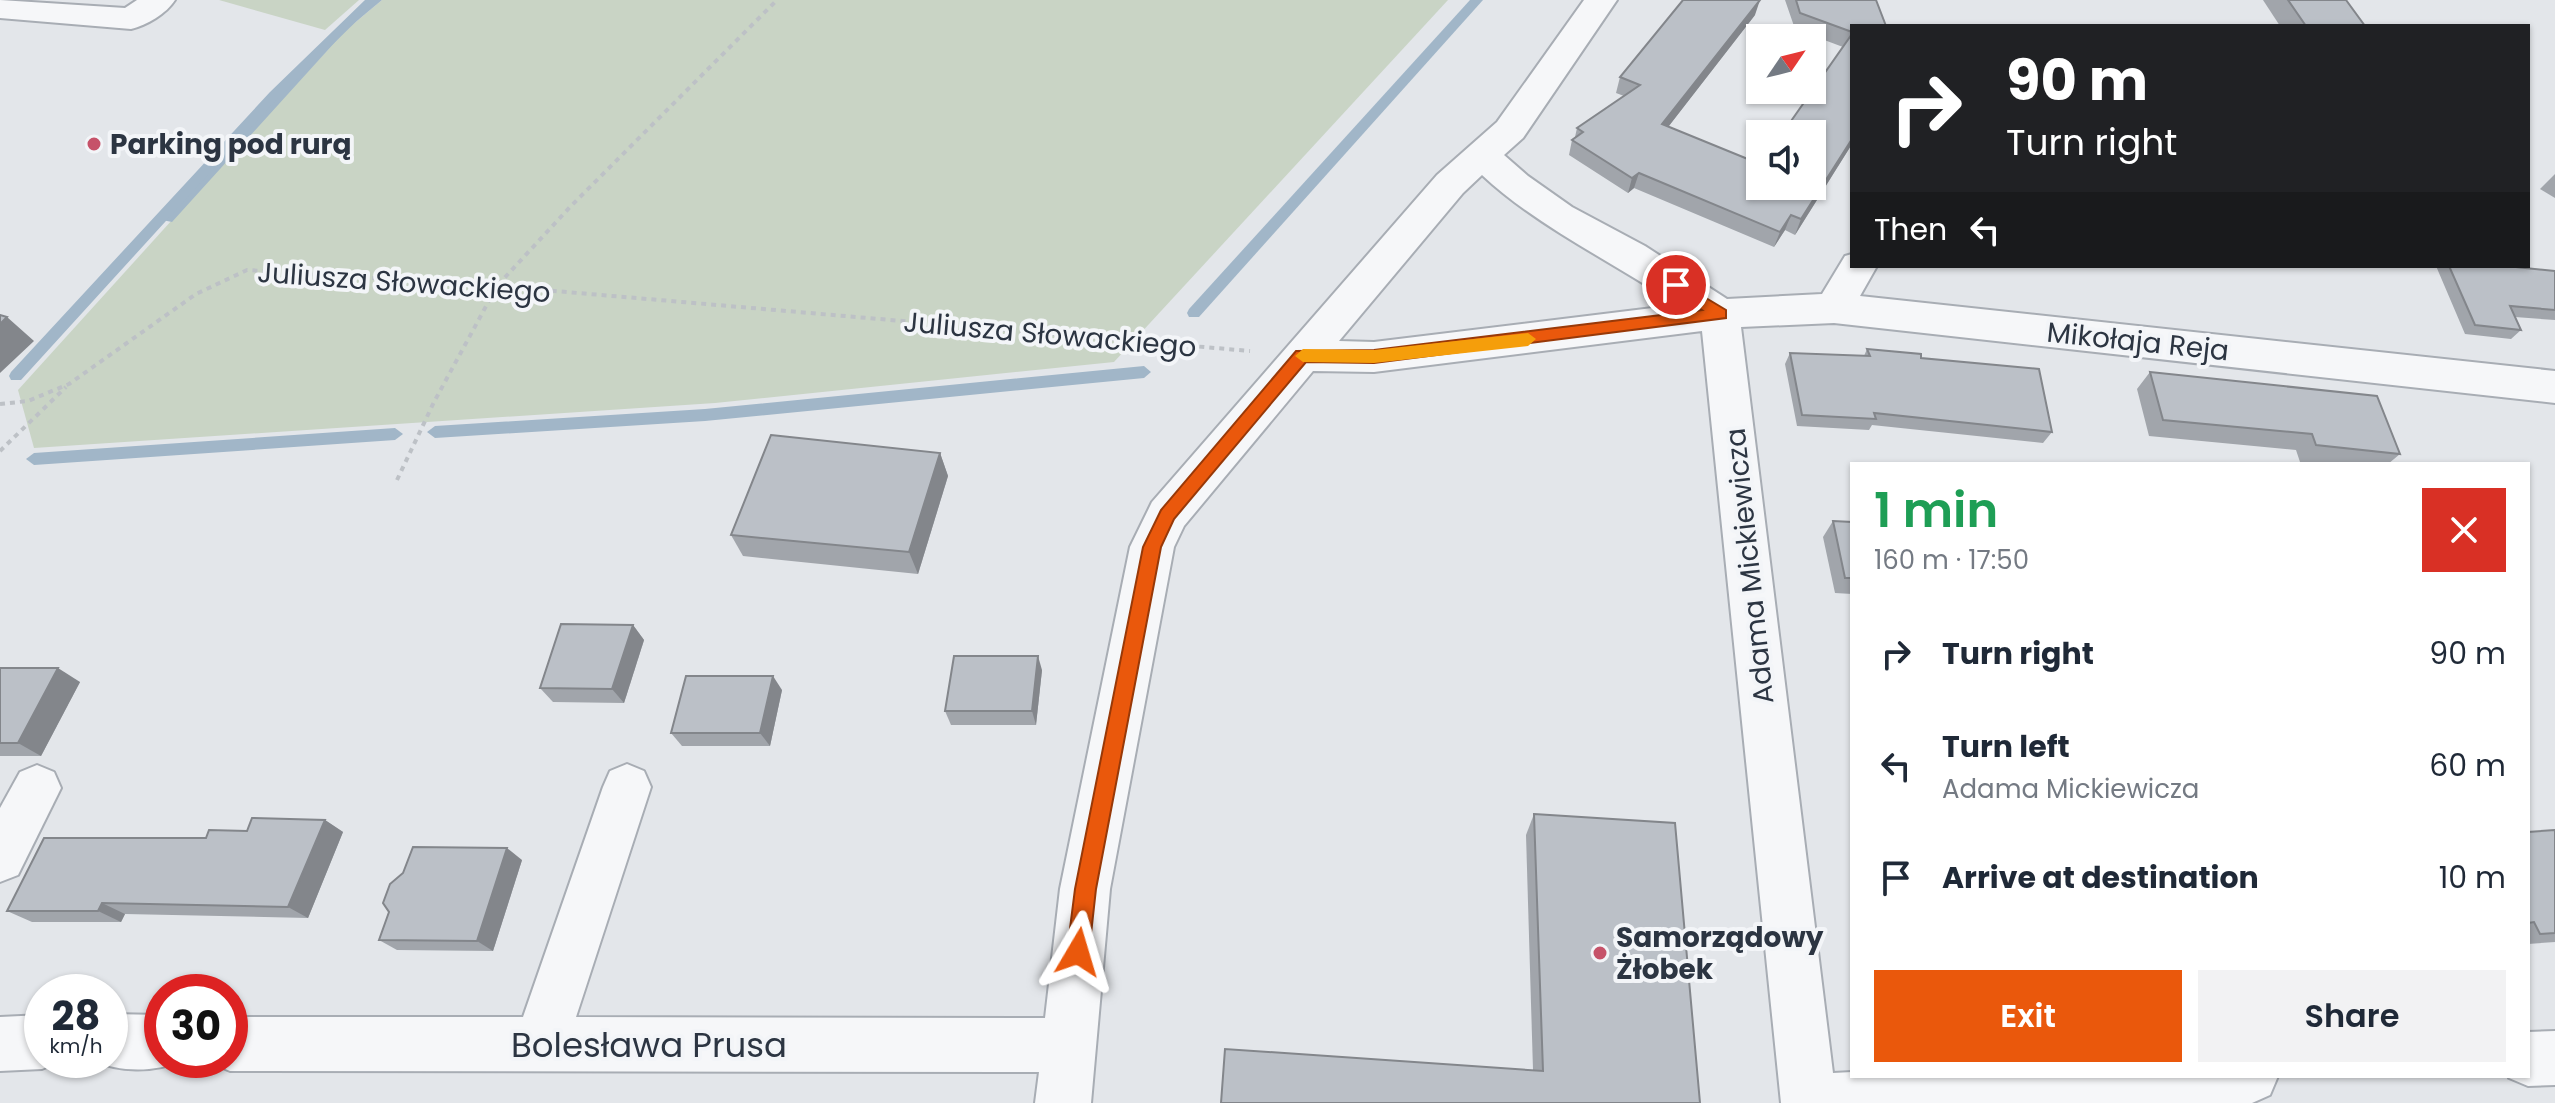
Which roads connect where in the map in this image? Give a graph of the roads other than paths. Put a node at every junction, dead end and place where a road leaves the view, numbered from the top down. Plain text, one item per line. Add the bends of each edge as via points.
1 (159, 0) edge
2 (1601, 0) edge
3 (0, 8) edge
4 (1482, 155) junction
5 (1857, 268) edge
6 (1834, 308) junction
7 (1720, 314) junction
8 (1302, 356) junction
9 (2555, 387) edge
10 (627, 787) dead end
11 (37, 788) dead end
12 (0, 858) edge
13 (24, 1043) edge
14 (0, 1044) edge
15 (248, 1044) edge
16 (540, 1045) junction
17 (1067, 1045) junction
18 (2555, 1058) edge
19 (2530, 1059) edge
20 (2218, 1078) edge
21 (1063, 1103) edge
22 (1809, 1103) edge

1 - 3 street via 131,19
2 - 4 street via 1510,130
4 - 7 street via 1559,216
4 - 8 street via 1450,184
5 - 6 street
6 - 7 street, Mikołaja Reja
6 - 9 street, Mikołaja Reja
7 - 8 street, Mikołaja Reja via 1374,357
7 - 22 street, Adama Mickiewicza
8 - 17 street via 1167,515 1152,547 1085,889
10 - 16 street
11 - 12 street
13 - 14 street
15 - 16 street, Bolesława Prusa
16 - 17 street, Bolesława Prusa
17 - 21 street
18 - 19 street
20 - 22 street

